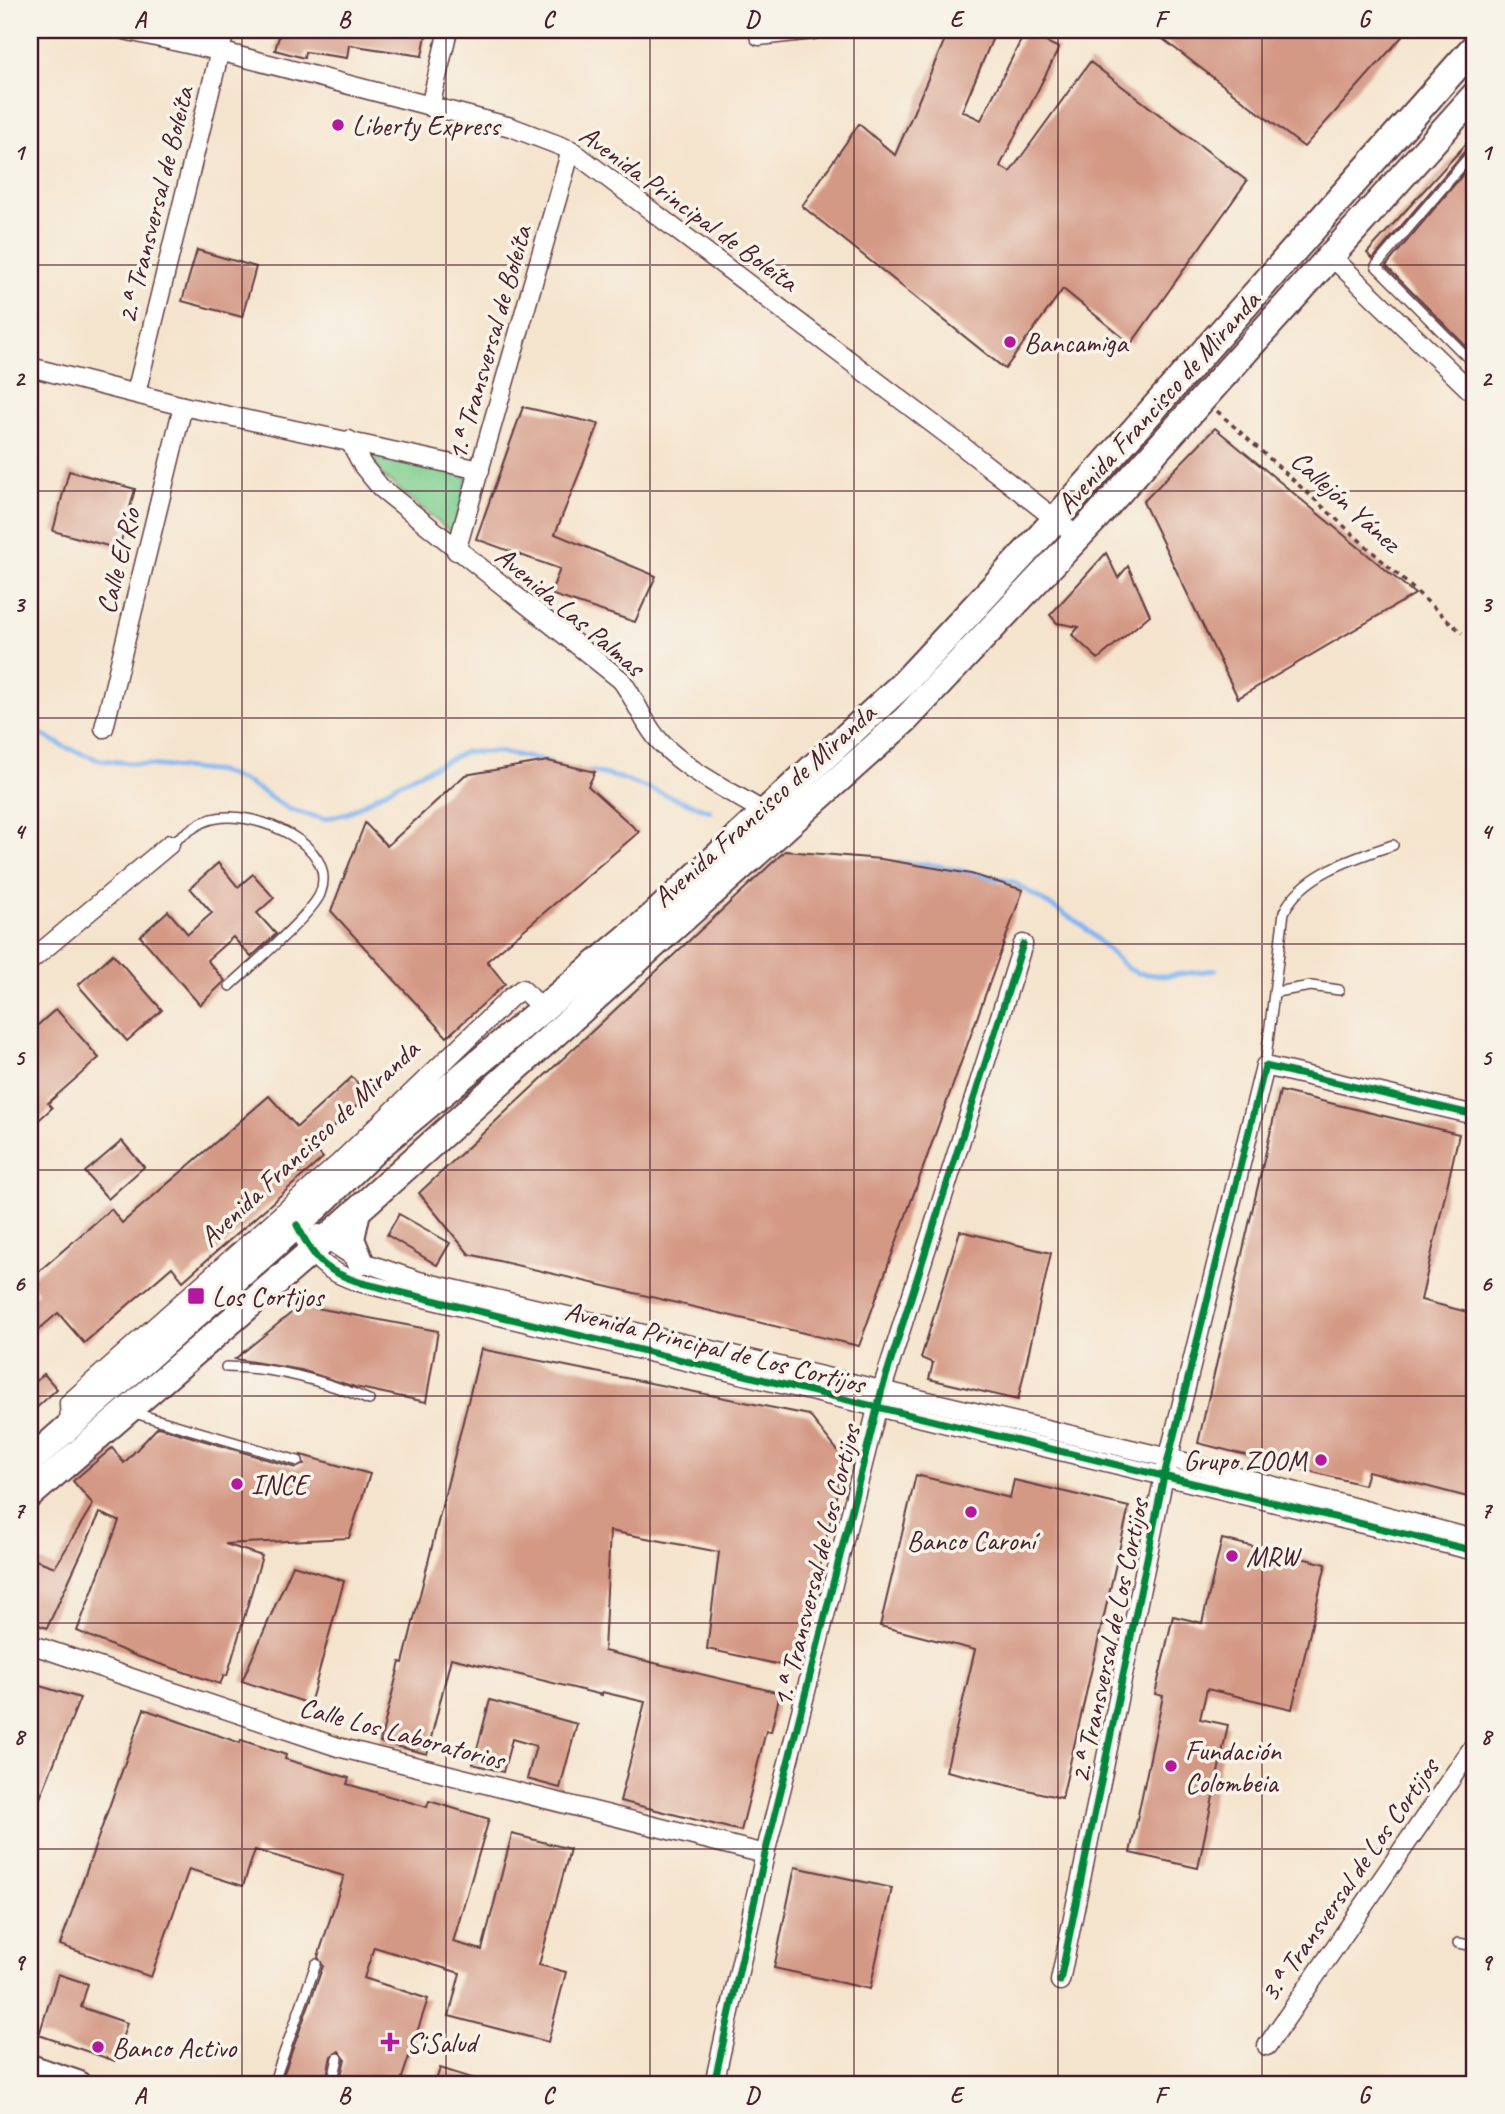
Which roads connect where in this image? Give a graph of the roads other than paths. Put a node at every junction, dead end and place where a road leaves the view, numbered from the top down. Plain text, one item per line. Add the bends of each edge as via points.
1 (124, 30) edge
2 (225, 30) edge
3 (448, 30) edge
4 (813, 30) edge
5 (759, 36) dead end
6 (1475, 46) edge
7 (219, 51) junction
8 (1475, 95) edge
9 (430, 107) junction
10 (571, 150) junction
11 (1475, 150) edge
12 (1332, 258) junction
13 (1475, 365) edge
14 (30, 367) edge
15 (136, 393) junction
16 (1475, 394) edge
17 (183, 406) junction
18 (349, 440) junction
19 (480, 470) junction
20 (1056, 518) junction
21 (1077, 537) junction
22 (456, 551) junction
23 (104, 729) dead end
24 (764, 813) junction
25 (170, 844) joint
26 (1393, 845) dead end
27 (1023, 944) dead end
28 (31, 958) edge
29 (230, 986) dead end
30 (1339, 990) dead end
31 (1276, 992) junction
32 (1265, 1066) junction
33 (1475, 1115) edge
34 (339, 1174) junction
35 (357, 1211) junction
36 (297, 1225) junction
37 (253, 1240) junction
38 (319, 1245) junction
39 (360, 1261) junction
40 (180, 1304) junction
41 (175, 1332) junction
42 (226, 1367) dead end
43 (882, 1388) junction
44 (369, 1400) dead end
45 (877, 1409) junction
46 (126, 1411) junction
47 (69, 1413) junction
48 (1169, 1458) junction
49 (30, 1461) edge
50 (299, 1461) dead end
51 (1164, 1476) junction
52 (30, 1495) edge
53 (1475, 1539) edge
54 (1475, 1551) edge
55 (30, 1643) edge
56 (1475, 1744) edge
57 (765, 1854) junction
58 (1458, 1943) dead end
59 (1475, 1946) edge
60 (316, 1964) dead end
61 (1060, 1981) dead end
62 (1267, 2046) dead end
63 (338, 2058) dead end
64 (30, 2068) edge
65 (77, 2084) edge
66 (273, 2084) edge
67 (332, 2084) edge
68 (713, 2084) edge

1 - 7 street, Avenida Principal de Boleíta
2 - 7 street, 2.ª Transversal de Boleíta
3 - 9 street
4 - 5 street
6 - 20 main road, Avenida Francisco de Miranda
7 - 9 street, Avenida Principal de Boleíta
7 - 15 street, 2.ª Transversal de Boleíta
8 - 12 main road, Avenida Francisco de Miranda
9 - 10 street, Avenida Principal de Boleíta via 511,127
10 - 19 street, 1.ª Transversal de Boleíta
10 - 20 street, Avenida Principal de Boleíta
11 - 13 lane via 1376,263 1377,270
12 - 16 street
12 - 21 main road, Avenida Francisco de Miranda
14 - 15 street
15 - 17 street
17 - 18 street
17 - 23 street, Calle El Río
18 - 19 street
18 - 22 street, Avenida Las Palmas via 382,488
19 - 22 street, 1.ª Transversal de Boleíta
20 - 21 street, Avenida Principal de Boleíta
20 - 24 main road, Avenida Francisco de Miranda via 904,683
21 - 35 main road, Avenida Francisco de Miranda via 906,719
22 - 24 street, Avenida Las Palmas via 621,680 669,752
24 - 34 main road, Avenida Francisco de Miranda via 652,917
25 - 28 street
25 - 29 lane via 209,819 247,818 295,835 320,862 319,897
26 - 31 lane, 2.ª Transversal de Los Cortijos via 1346,861 1292,894 1284,912
27 - 43 street, 1.ª Transversal de Los Cortijos
30 - 31 lane via 1311,986
31 - 32 lane, 2.ª Transversal de Los Cortijos
32 - 33 street
32 - 48 street, 2.ª Transversal de Los Cortijos
34 - 36 main road, Avenida Francisco de Miranda
34 - 37 street, Avenida Francisco de Miranda
35 - 38 main road, Avenida Francisco de Miranda
35 - 39 main road via 351,1240
36 - 37 street
36 - 38 street, Avenida Principal de Los Cortijos
36 - 41 main road, Avenida Francisco de Miranda
37 - 40 street, Avenida Francisco de Miranda
38 - 39 street, Avenida Principal de Los Cortijos
38 - 45 street, Avenida Principal de Los Cortijos via 331,1273 362,1283
38 - 46 main road, Avenida Francisco de Miranda
39 - 43 street, Avenida Principal de Los Cortijos via 419,1281
40 - 41 street
40 - 47 street, Avenida Francisco de Miranda
41 - 47 main road, Avenida Francisco de Miranda
42 - 44 lane via 254,1367
43 - 45 street, 1.ª Transversal de Los Cortijos
43 - 48 street, Avenida Principal de Los Cortijos
45 - 51 street, Avenida Principal de Los Cortijos
45 - 57 street, 1.ª Transversal de Los Cortijos
46 - 50 lane
46 - 52 main road, Avenida Francisco de Miranda
47 - 49 main road, Avenida Francisco de Miranda
48 - 51 street, 2.ª Transversal de Los Cortijos
48 - 53 street, Avenida Principal de Los Cortijos
51 - 54 street, Avenida Principal de Los Cortijos
51 - 61 street, 2.ª Transversal de Los Cortijos
55 - 57 street, Calle Los Laboratorios via 338,1747
56 - 62 street, 3.ª Transversal de Los Cortijos
57 - 68 street, 1.ª Transversal de Los Cortijos
58 - 59 lane
60 - 66 lane
63 - 67 lane
64 - 65 main road

